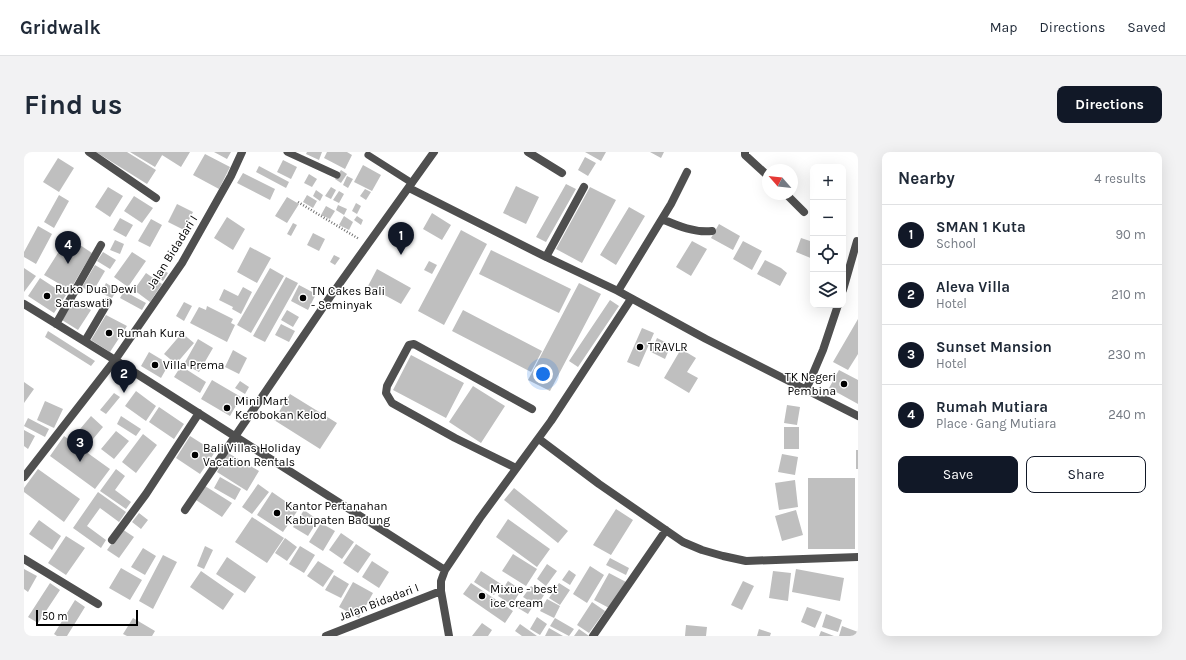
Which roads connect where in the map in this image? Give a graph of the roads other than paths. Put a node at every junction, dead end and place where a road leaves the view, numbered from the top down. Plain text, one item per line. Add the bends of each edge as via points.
1 (89, 152) edge
2 (242, 152) edge
3 (287, 152) edge
4 (434, 152) edge
5 (528, 152) edge
6 (745, 152) edge
7 (368, 155) dead end
8 (762, 171) edge
9 (687, 172) dead end
10 (562, 173) dead end
11 (337, 175) dead end
12 (410, 185) junction
13 (584, 187) dead end
14 (156, 198) dead end
15 (792, 200) edge
16 (804, 212) dead end
17 (662, 219) junction
18 (712, 231) dead end
19 (857, 241) dead end
20 (101, 245) dead end
21 (546, 257) junction
22 (846, 280) edge
23 (618, 291) junction
24 (631, 299) junction
25 (108, 302) dead end
26 (24, 304) edge
27 (837, 308) edge
28 (56, 324) junction
29 (85, 342) junction
30 (115, 360) junction
31 (806, 390) junction
32 (532, 409) dead end
33 (199, 413) junction
34 (858, 416) edge
35 (236, 437) junction
36 (539, 439) junction
37 (516, 468) junction
38 (26, 472) edge
39 (185, 510) dead end
40 (666, 530) junction
41 (112, 540) dead end
42 (858, 558) edge
43 (24, 559) edge
44 (446, 570) junction
45 (441, 591) junction
46 (98, 604) dead end
47 (326, 636) edge
48 (449, 636) edge
49 (594, 636) edge

1 - 14 street
2 - 30 street, Jalan Bidadari I via 182,264
3 - 11 lane
4 - 12 street
5 - 10 street
6 - 8 street via 745,155
7 - 12 lane
9 - 17 street
12 - 21 street
12 - 35 street via 330,297
13 - 21 street
15 - 16 street
17 - 18 street via 688,229
17 - 23 street
19 - 22 street
20 - 28 street
21 - 23 street
23 - 24 street
24 - 31 street
24 - 36 street
25 - 29 street
26 - 28 street
27 - 31 street
28 - 29 street
29 - 30 street
30 - 33 street
30 - 38 street, Jalan Bidadari I
31 - 34 street
32 - 37 street via 414,344 409,345 387,386 386,393 392,403
33 - 35 street
33 - 41 street via 146,494
35 - 39 street
35 - 44 street
36 - 37 street
36 - 40 street
37 - 44 street
40 - 42 street via 683,542 702,550 746,561
40 - 49 street
43 - 46 street
44 - 45 street via 441,581
45 - 47 street, Jalan Bidadari I
45 - 48 street

